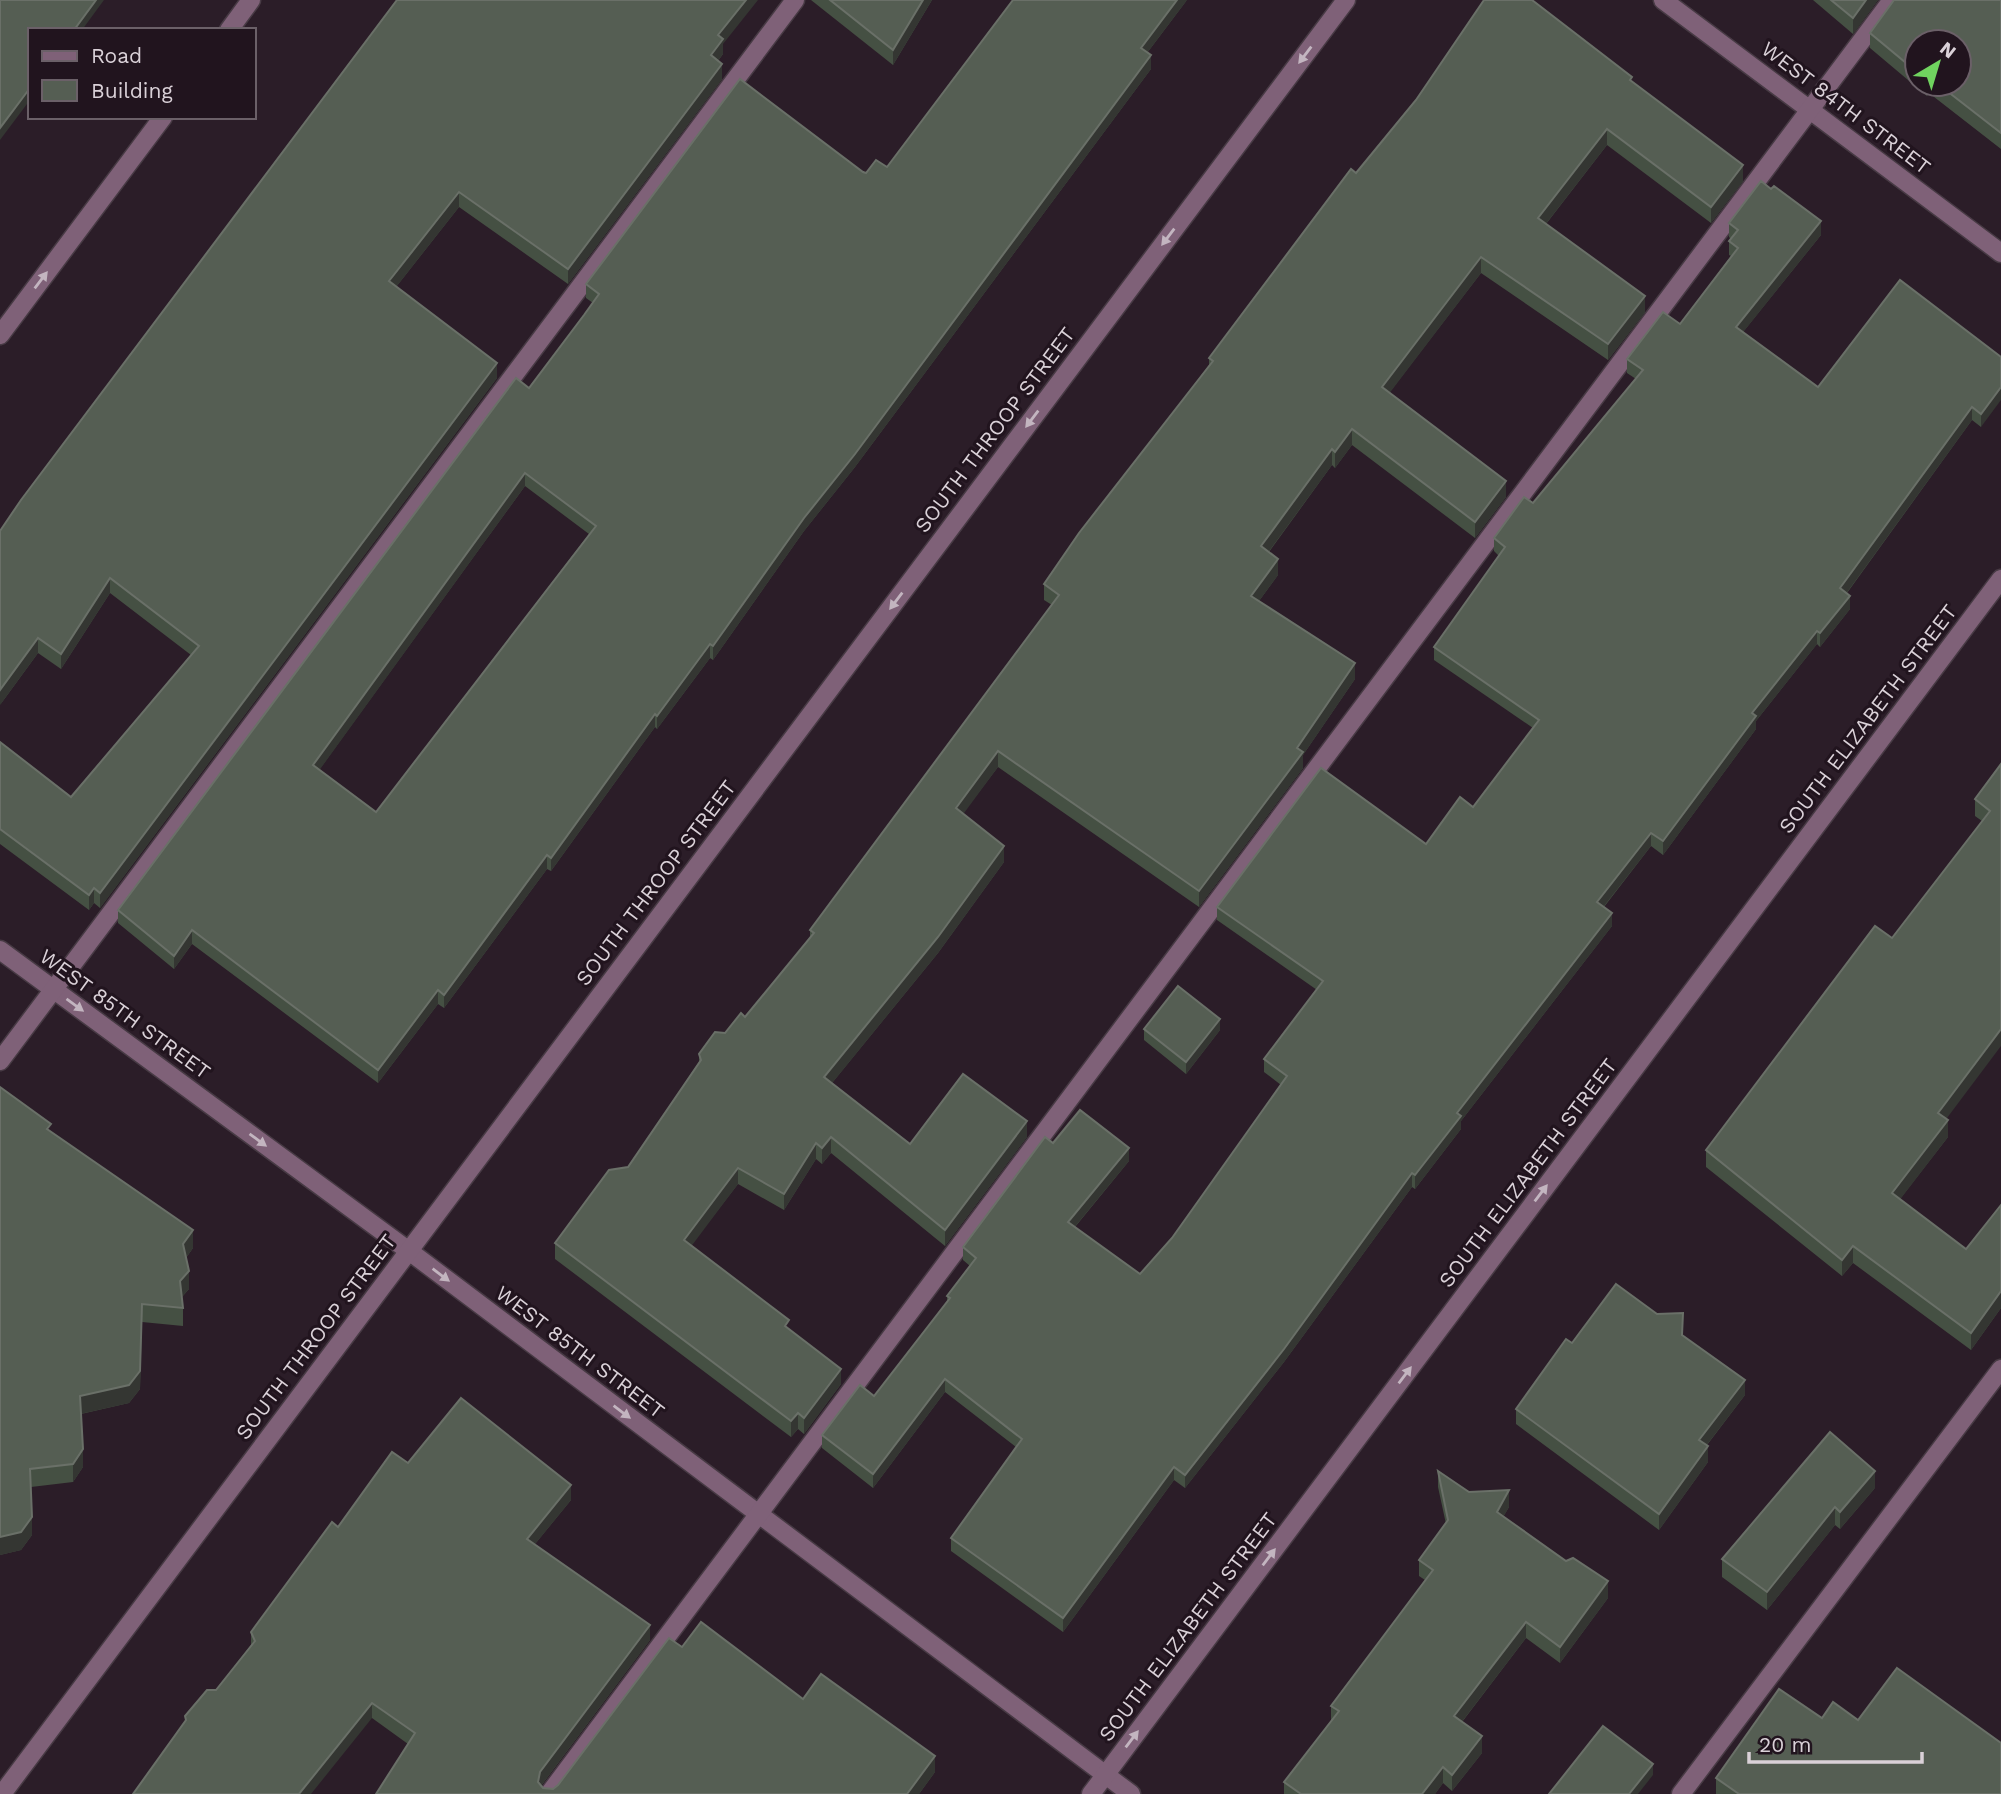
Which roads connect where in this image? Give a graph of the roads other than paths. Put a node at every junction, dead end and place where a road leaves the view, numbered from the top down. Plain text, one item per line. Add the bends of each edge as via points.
1 (251, 0) edge
2 (795, 0) edge
3 (1346, 0) edge
4 (1663, 0) edge
5 (1892, 0) edge
6 (230, 28) edge
7 (1811, 110) junction
8 (162, 119) edge
9 (2001, 253) edge
10 (0, 335) edge
11 (2001, 579) edge
12 (0, 950) edge
13 (53, 989) junction
14 (0, 1060) edge
15 (409, 1251) junction
16 (2001, 1368) edge
17 (759, 1515) junction
18 (1105, 1775) junction
19 (2, 1794) edge
20 (549, 1794) edge
21 (1091, 1794) edge
22 (1131, 1794) edge
23 (1681, 1794) edge

1 - 6 street
2 - 13 street
3 -> 15 street, SOUTH THROOP STREET
4 - 7 street, WEST 84TH STREET
5 - 7 street
7 - 9 street, WEST 84TH STREET
7 - 17 street
10 -> 8 street
18 -> 11 street, SOUTH ELIZABETH STREET
12 - 13 street, WEST 85TH STREET
13 - 14 street
13 -> 15 street, WEST 85TH STREET
15 -> 17 street, WEST 85TH STREET
15 - 19 street, SOUTH THROOP STREET
16 - 23 street
17 - 18 street, WEST 85TH STREET
17 - 20 street
18 - 21 street, SOUTH ELIZABETH STREET
18 - 22 street, WEST 85TH STREET

